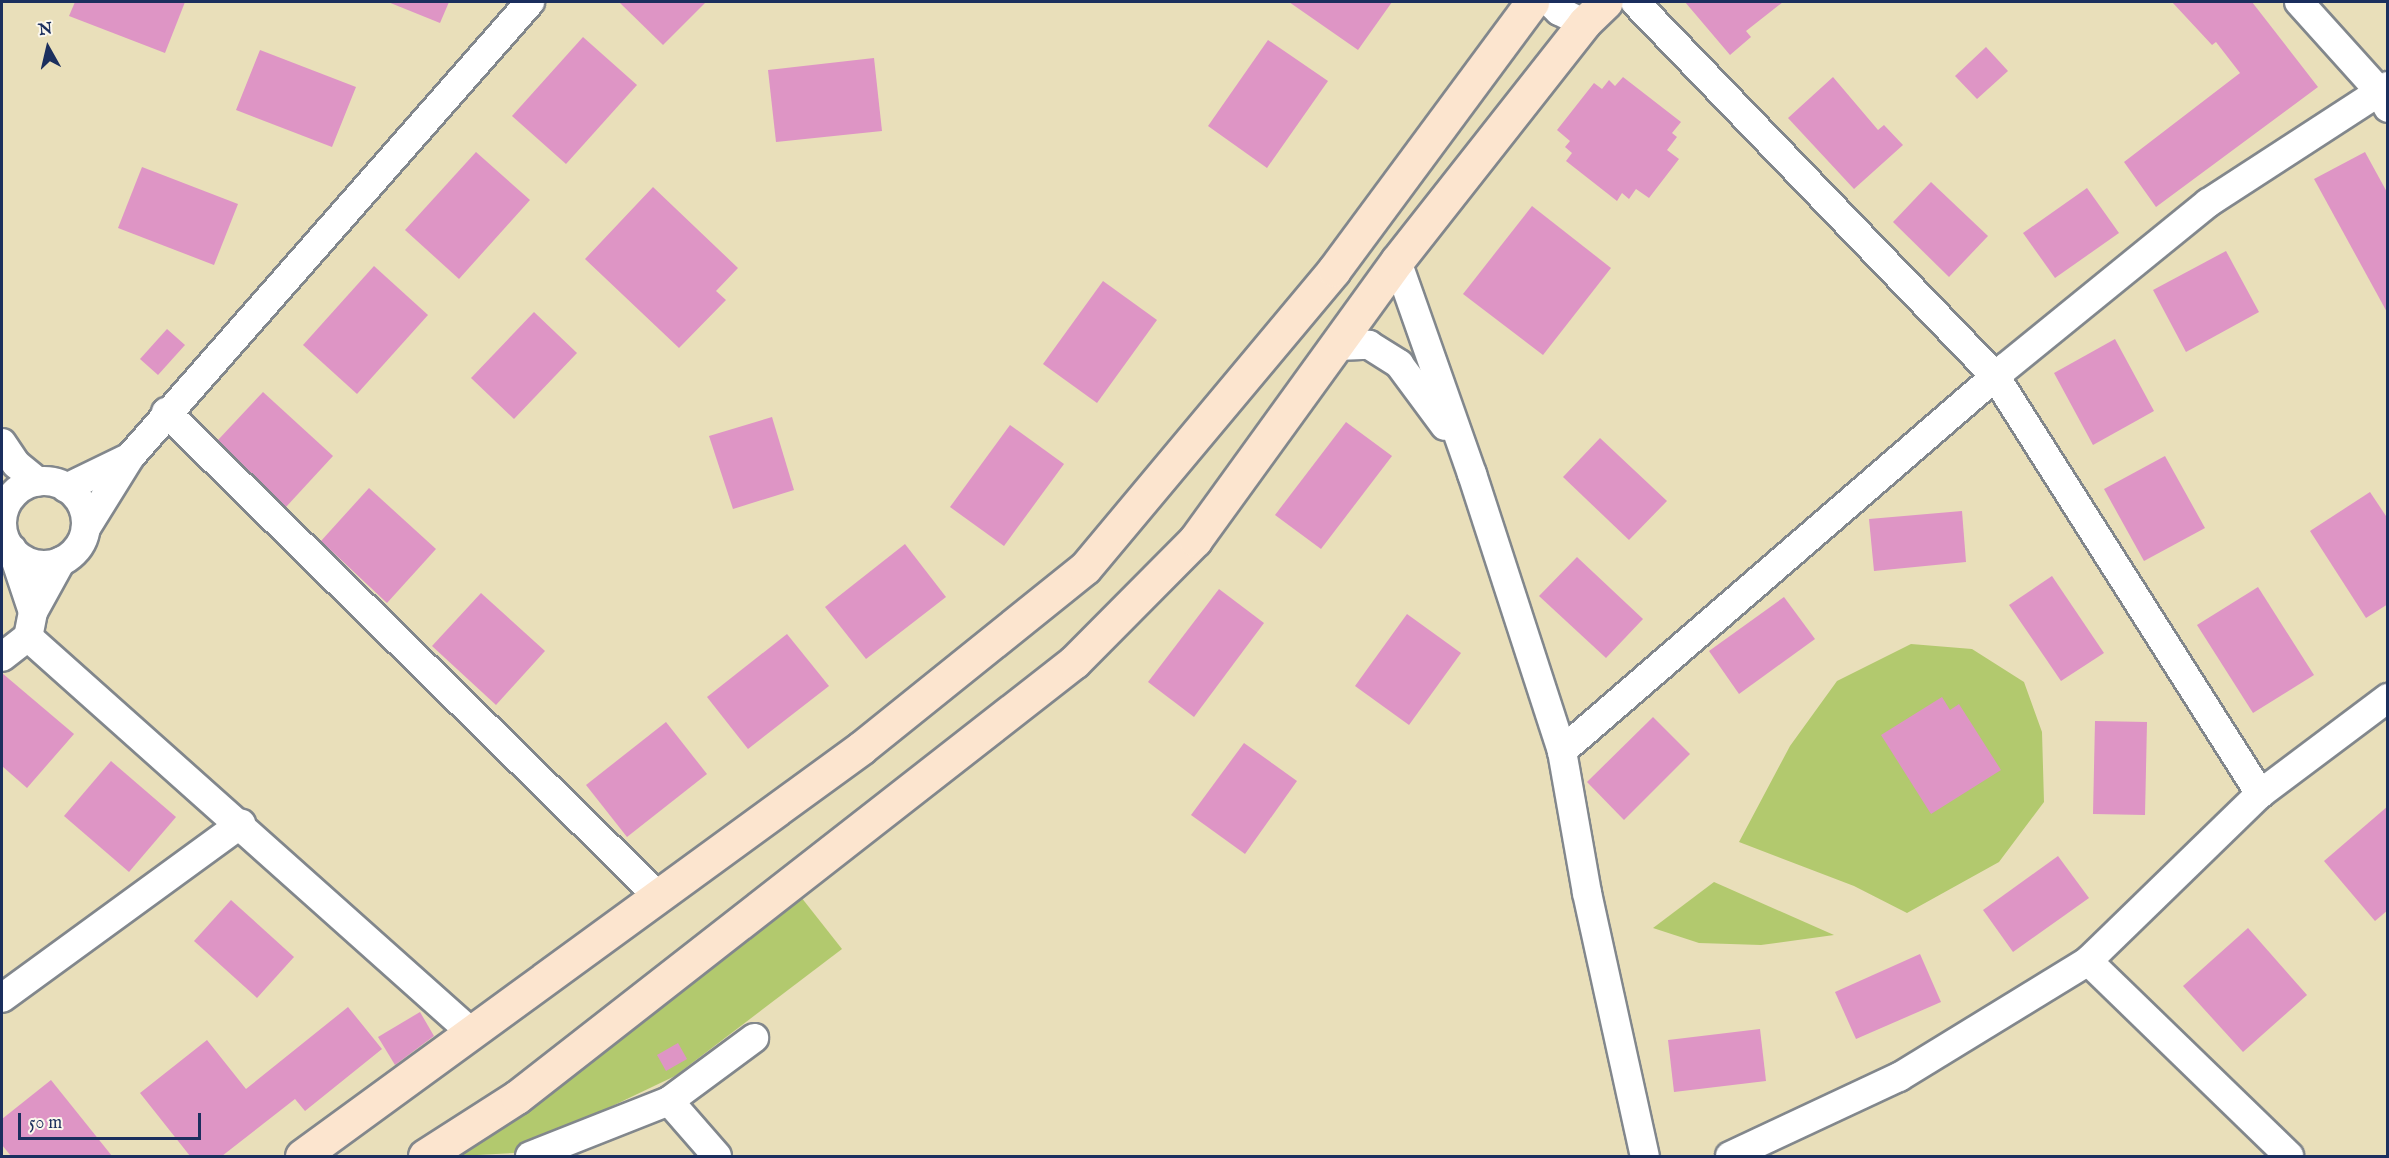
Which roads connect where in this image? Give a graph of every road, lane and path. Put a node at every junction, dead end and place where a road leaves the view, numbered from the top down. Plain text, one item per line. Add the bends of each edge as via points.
1 (530, 2) edge
2 (1532, 2) edge
3 (1550, 2) edge
4 (1635, 2) edge
5 (2299, 2) edge
6 (1595, 12) edge
7 (2385, 95) edge
8 (1397, 261) junction
9 (1336, 346) junction
10 (1995, 376) junction
11 (166, 412) junction
12 (2, 443) edge
13 (130, 457) junction
14 (1472, 474) junction
15 (38, 482) junction
16 (66, 488) junction
17 (4, 499) edge
18 (86, 528) junction
19 (12, 549) junction
20 (61, 561) junction
21 (31, 624) junction
22 (2, 657) edge
23 (2388, 698) edge
24 (1562, 751) junction
25 (2260, 794) junction
26 (241, 824) junction
27 (660, 898) junction
28 (2088, 961) junction
29 (2, 999) edge
30 (473, 1034) junction
31 (754, 1038) dead end
32 (669, 1101) junction
33 (302, 1156) edge
34 (425, 1156) edge
35 (530, 1156) edge
36 (717, 1156) edge
37 (1645, 1156) edge
38 (1730, 1156) edge
39 (2289, 1156) edge

1 - 11 street via 212,367
2 - 27 main road via 1334,270 1085,568 861,748
3 - 6 street
4 - 10 street
5 - 7 street
6 - 8 main road
7 - 10 street via 2208,203
8 - 9 main road
8 - 14 street
9 - 14 street via 1369,345 1399,364 1435,408
9 - 34 main road via 1195,540 1074,662 517,1097
10 - 24 street
10 - 25 street
11 - 13 street
11 - 27 street
12 - 15 street via 16,464
13 - 16 street
13 - 18 street
14 - 24 street
15 - 16 street
15 - 17 street
16 - 18 street via 81,503
17 - 19 street via 4,536
18 - 20 street via 79,547
19 - 20 street via 23,560 38,564
19 - 21 street
20 - 21 street
21 - 22 street
21 - 26 street
23 - 25 street
24 - 37 street via 1587,893
25 - 28 street
26 - 29 street
26 - 30 street
27 - 30 main road
28 - 38 street via 1899,1077
28 - 39 street
30 - 33 main road
31 - 32 street
32 - 35 street
32 - 36 street

